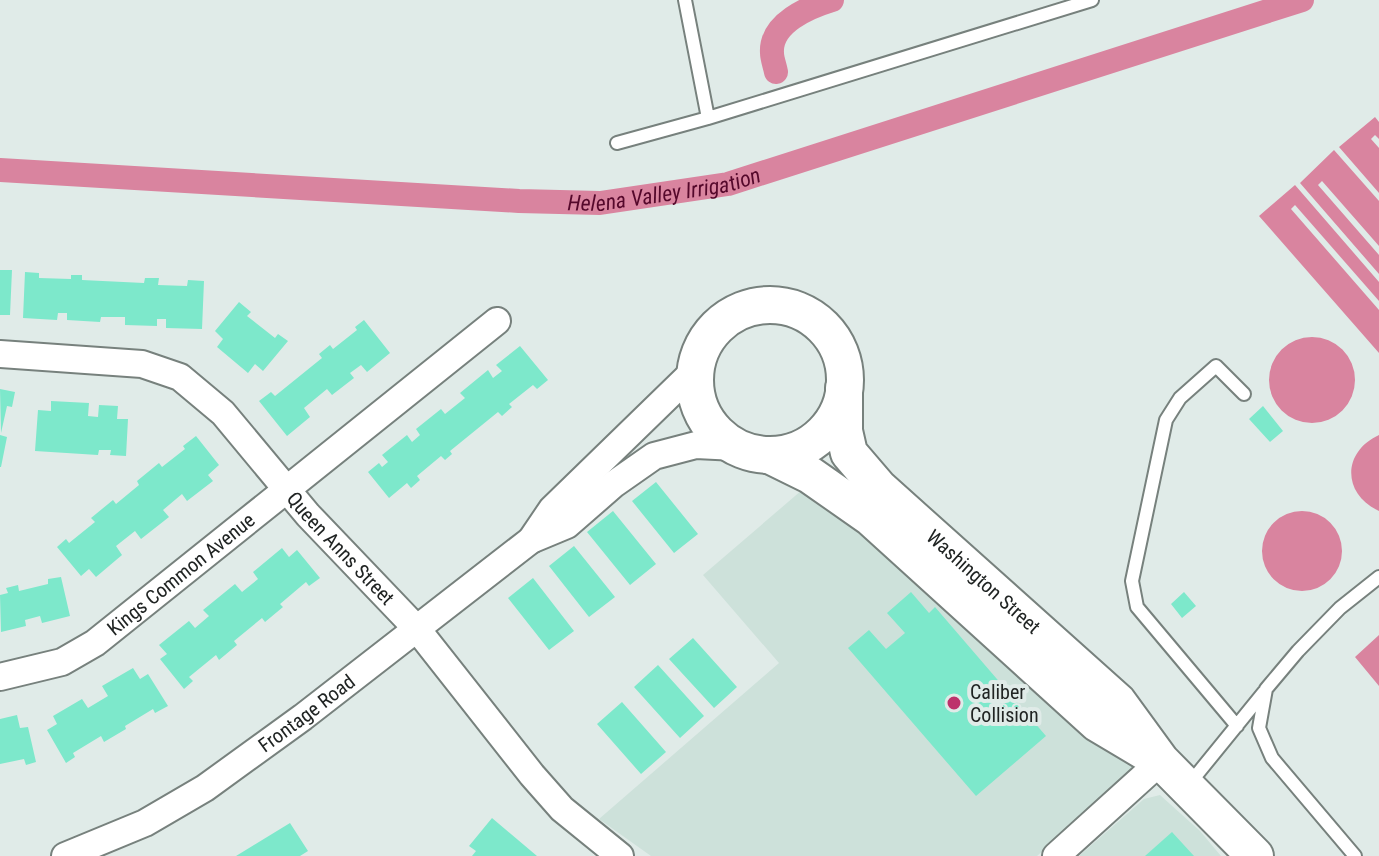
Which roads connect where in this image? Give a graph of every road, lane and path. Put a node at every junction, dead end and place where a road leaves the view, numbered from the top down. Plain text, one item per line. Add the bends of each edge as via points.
1 (685, 0) edge
2 (1092, 0) edge
3 (708, 118) junction
4 (617, 143) dead end
5 (497, 321) dead end
6 (0, 354) edge
7 (695, 370) junction
8 (844, 388) junction
9 (1244, 394) dead end
10 (753, 451) junction
11 (286, 489) junction
12 (531, 540) junction
13 (1379, 577) edge
14 (417, 629) junction
15 (0, 677) edge
16 (1266, 689) junction
17 (1237, 726) junction
18 (1161, 761) junction
19 (1187, 787) junction
20 (65, 856) edge
21 (620, 856) edge
22 (1056, 856) edge
23 (1255, 856) edge
24 (1355, 856) edge

1 - 3 lane
2 - 3 lane
3 - 4 lane
5 - 11 street, Kings Common Avenue
6 - 11 street, Queen Anns Street via 142,364 180,377 223,413
7 - 8 street via 715,329 734,314 756,306 779,306 802,312 821,325 844,365
7 - 10 street via 703,415 717,434
7 - 12 street, Frontage Road via 552,509
8 - 10 street via 836,414 820,436 796,450
8 - 18 street, Washington Street via 849,453 879,488 1118,702
9 - 17 lane via 1216,366 1180,398 1166,420 1132,581 1137,607
10 - 12 street, Frontage Road via 696,445 654,456 567,525
10 - 18 street, Washington Street via 810,475 870,517 1097,723
11 - 14 street, Queen Anns Street
11 - 15 street, Kings Common Avenue via 95,643 62,662
12 - 14 street, Frontage Road
13 - 16 lane via 1340,608
14 - 20 street, Frontage Road via 205,788 145,823
14 - 21 street, Queen Anns Street via 542,787
16 - 17 lane
16 - 24 lane via 1259,728 1272,758
17 - 19 lane
18 - 19 street, Washington Street
18 - 22 street
19 - 23 street, Washington Street

